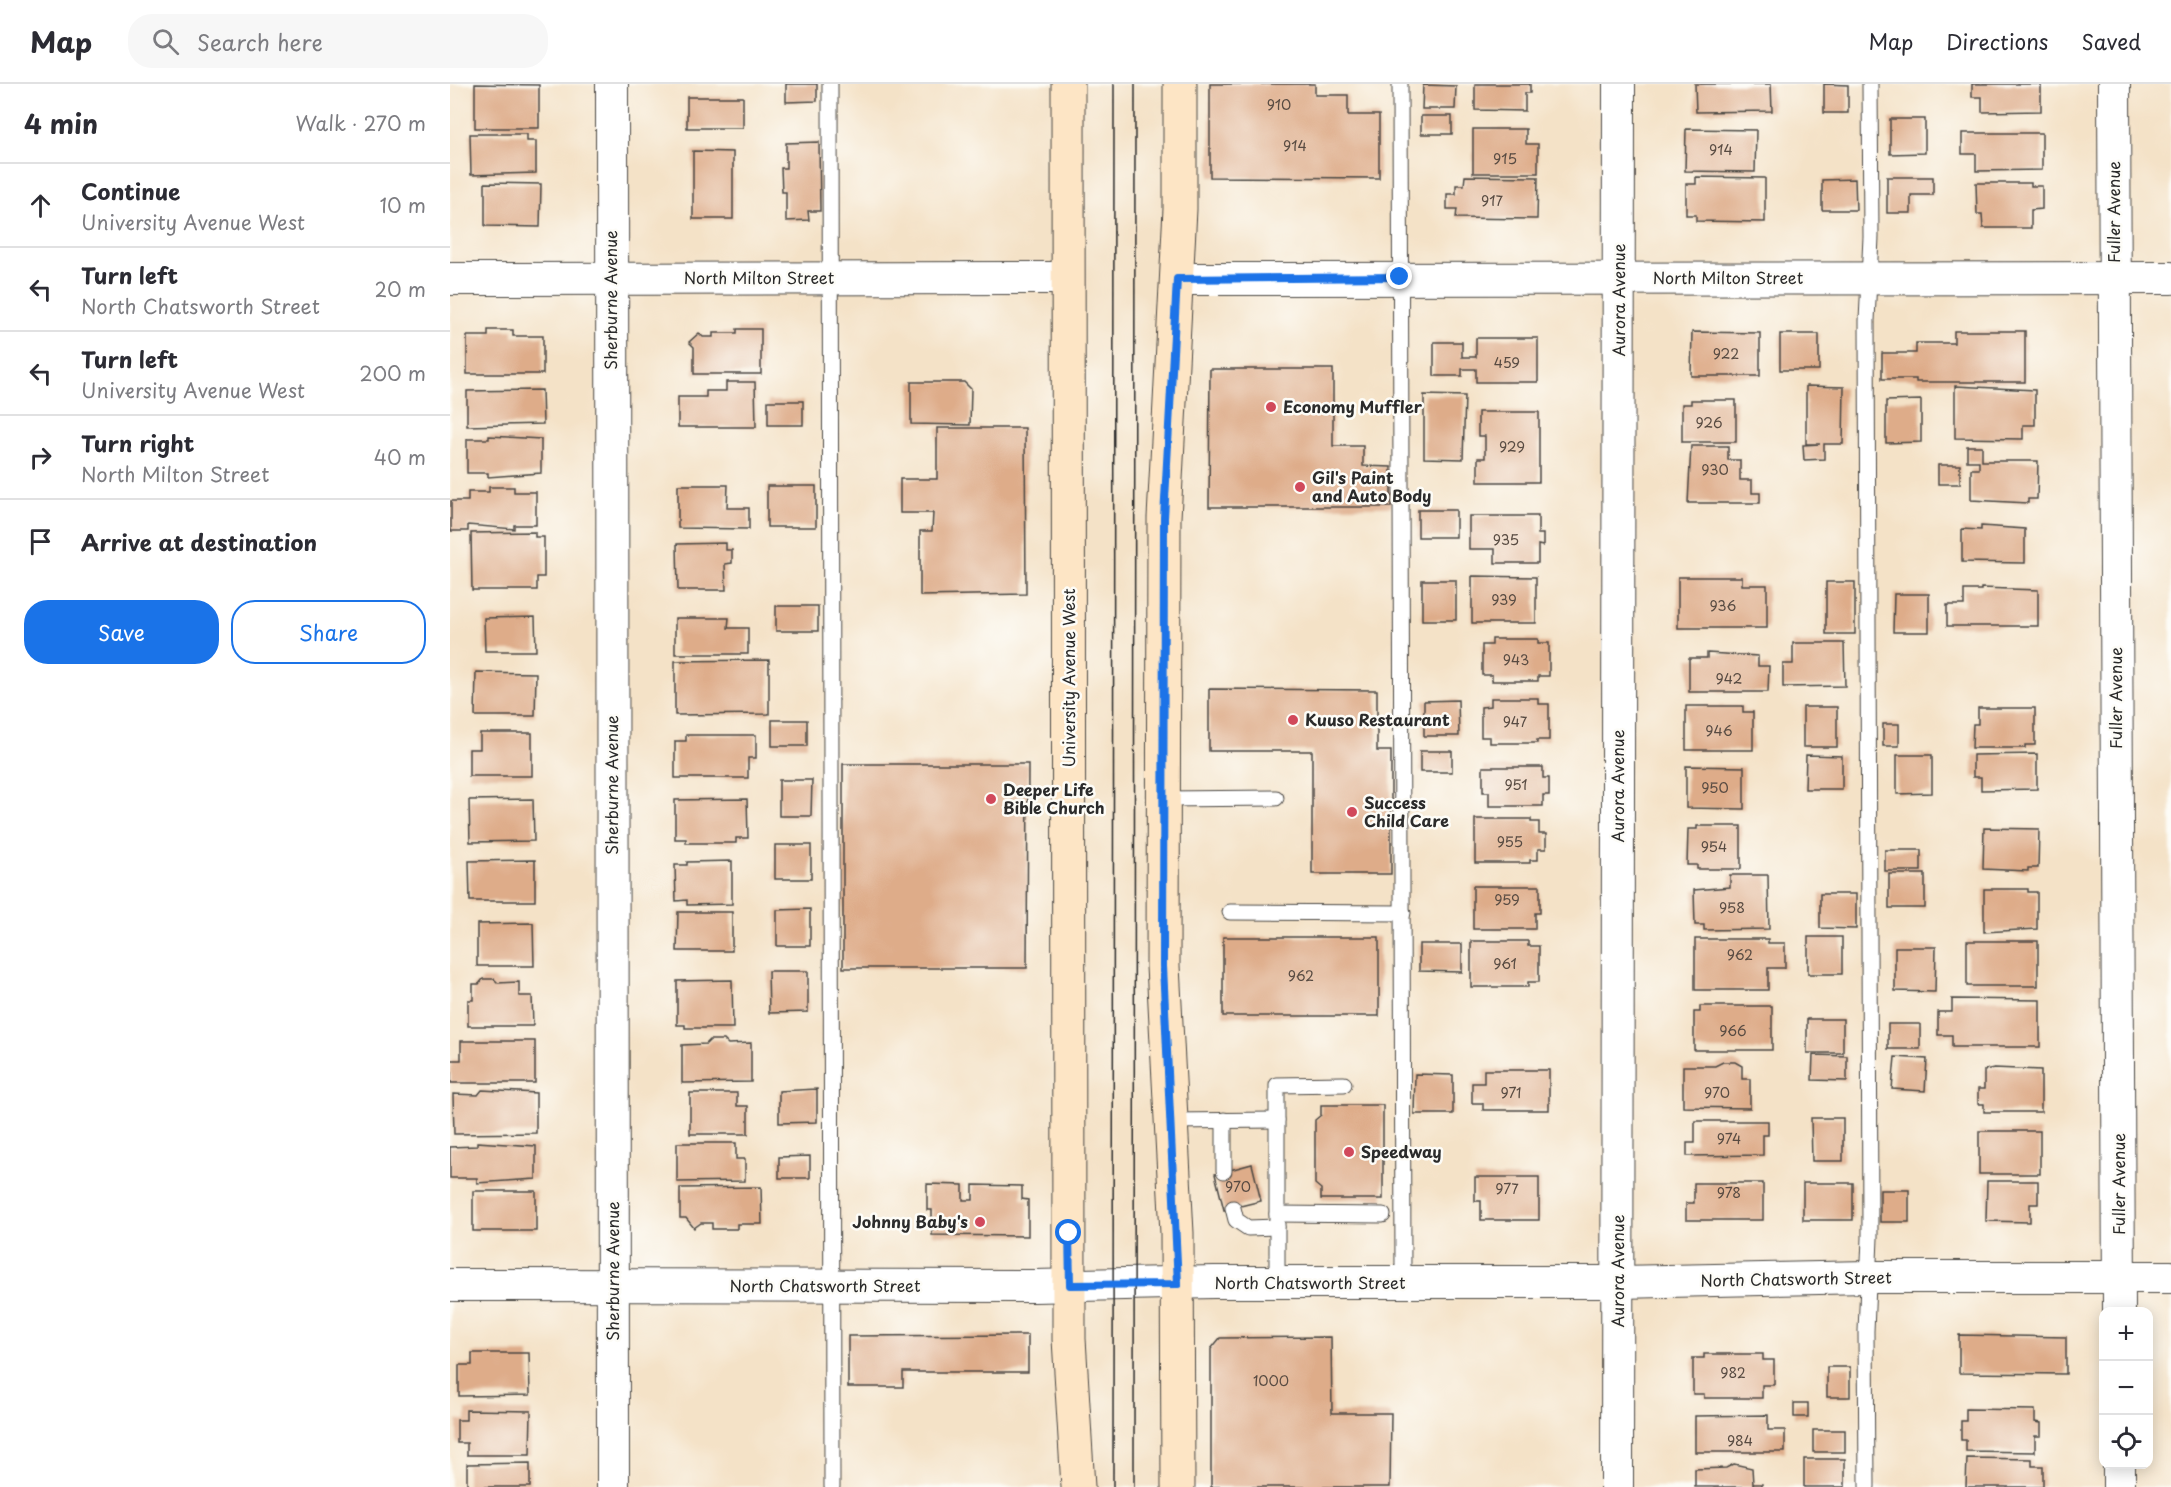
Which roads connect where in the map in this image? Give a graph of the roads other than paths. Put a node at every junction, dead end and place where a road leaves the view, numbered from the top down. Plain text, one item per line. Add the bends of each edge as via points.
1 (612, 84) edge
2 (830, 84) edge
3 (1068, 84) edge
4 (1180, 84) edge
5 (1400, 84) edge
6 (1619, 84) edge
7 (1870, 84) edge
8 (2114, 84) edge
9 (1400, 277) junction
10 (1869, 277) junction
11 (611, 278) junction
12 (830, 278) junction
13 (1068, 278) junction
14 (2114, 278) junction
15 (2171, 278) edge
16 (450, 279) edge
17 (1177, 279) junction
18 (1619, 279) junction
19 (1276, 798) dead end
20 (1164, 799) junction
21 (1230, 912) dead end
22 (1403, 913) junction
23 (1344, 1084) dead end
24 (1224, 1120) junction
25 (1277, 1120) junction
26 (1170, 1121) junction
27 (1224, 1171) dead end
28 (1233, 1208) dead end
29 (1383, 1215) dead end
30 (1277, 1220) junction
31 (1868, 1276) junction
32 (2119, 1277) junction
33 (2171, 1277) edge
34 (1277, 1282) junction
35 (1403, 1282) junction
36 (1618, 1282) junction
37 (1178, 1284) junction
38 (450, 1285) edge
39 (833, 1285) junction
40 (1070, 1285) junction
41 (613, 1287) junction
42 (2119, 1307) edge
43 (2119, 1469) edge
44 (613, 1487) edge
45 (831, 1487) edge
46 (1078, 1487) edge
47 (1178, 1487) edge
48 (1617, 1487) edge
49 (1867, 1487) edge
50 (2119, 1487) edge

1 - 11 street, Sherburne Avenue
2 - 12 lane
3 - 13 main road, University Avenue West
4 - 17 main road
5 - 9 lane
6 - 18 street, Aurora Avenue
7 - 10 lane
8 - 14 street, Fuller Avenue
9 - 17 street, North Milton Street
9 - 18 street, North Milton Street
9 - 22 lane
10 - 14 street, North Milton Street
10 - 18 street, North Milton Street
10 - 31 lane
11 - 12 street, North Milton Street
11 - 16 street, North Milton Street
11 - 41 street, Sherburne Avenue
12 - 13 street, North Milton Street
12 - 39 lane
13 - 40 main road, University Avenue West
14 - 15 street, North Milton Street
14 - 32 street, Fuller Avenue
17 - 20 main road via 1164,518
18 - 36 street, Aurora Avenue
19 - 20 lane
20 - 26 main road via 1164,1013
21 - 22 lane
22 - 35 lane
23 - 25 lane via 1277,1085
24 - 25 lane
24 - 26 lane
24 - 27 lane
25 - 30 lane
26 - 37 main road
28 - 30 lane via 1236,1220 1248,1228
29 - 30 lane
30 - 34 lane
31 - 32 street, North Chatsworth Street
31 - 36 street, North Chatsworth Street
31 - 49 lane
32 - 33 street, North Chatsworth Street
32 - 42 street, Fuller Avenue
34 - 35 street, North Chatsworth Street
34 - 37 street, North Chatsworth Street
35 - 36 street, North Chatsworth Street
36 - 48 street, Aurora Avenue
37 - 40 street, North Chatsworth Street
37 - 47 main road
38 - 41 street, North Chatsworth Street
39 - 40 street, North Chatsworth Street
39 - 41 street, North Chatsworth Street
39 - 45 lane
40 - 46 main road, University Avenue West
41 - 44 street, Sherburne Avenue
43 - 50 street

